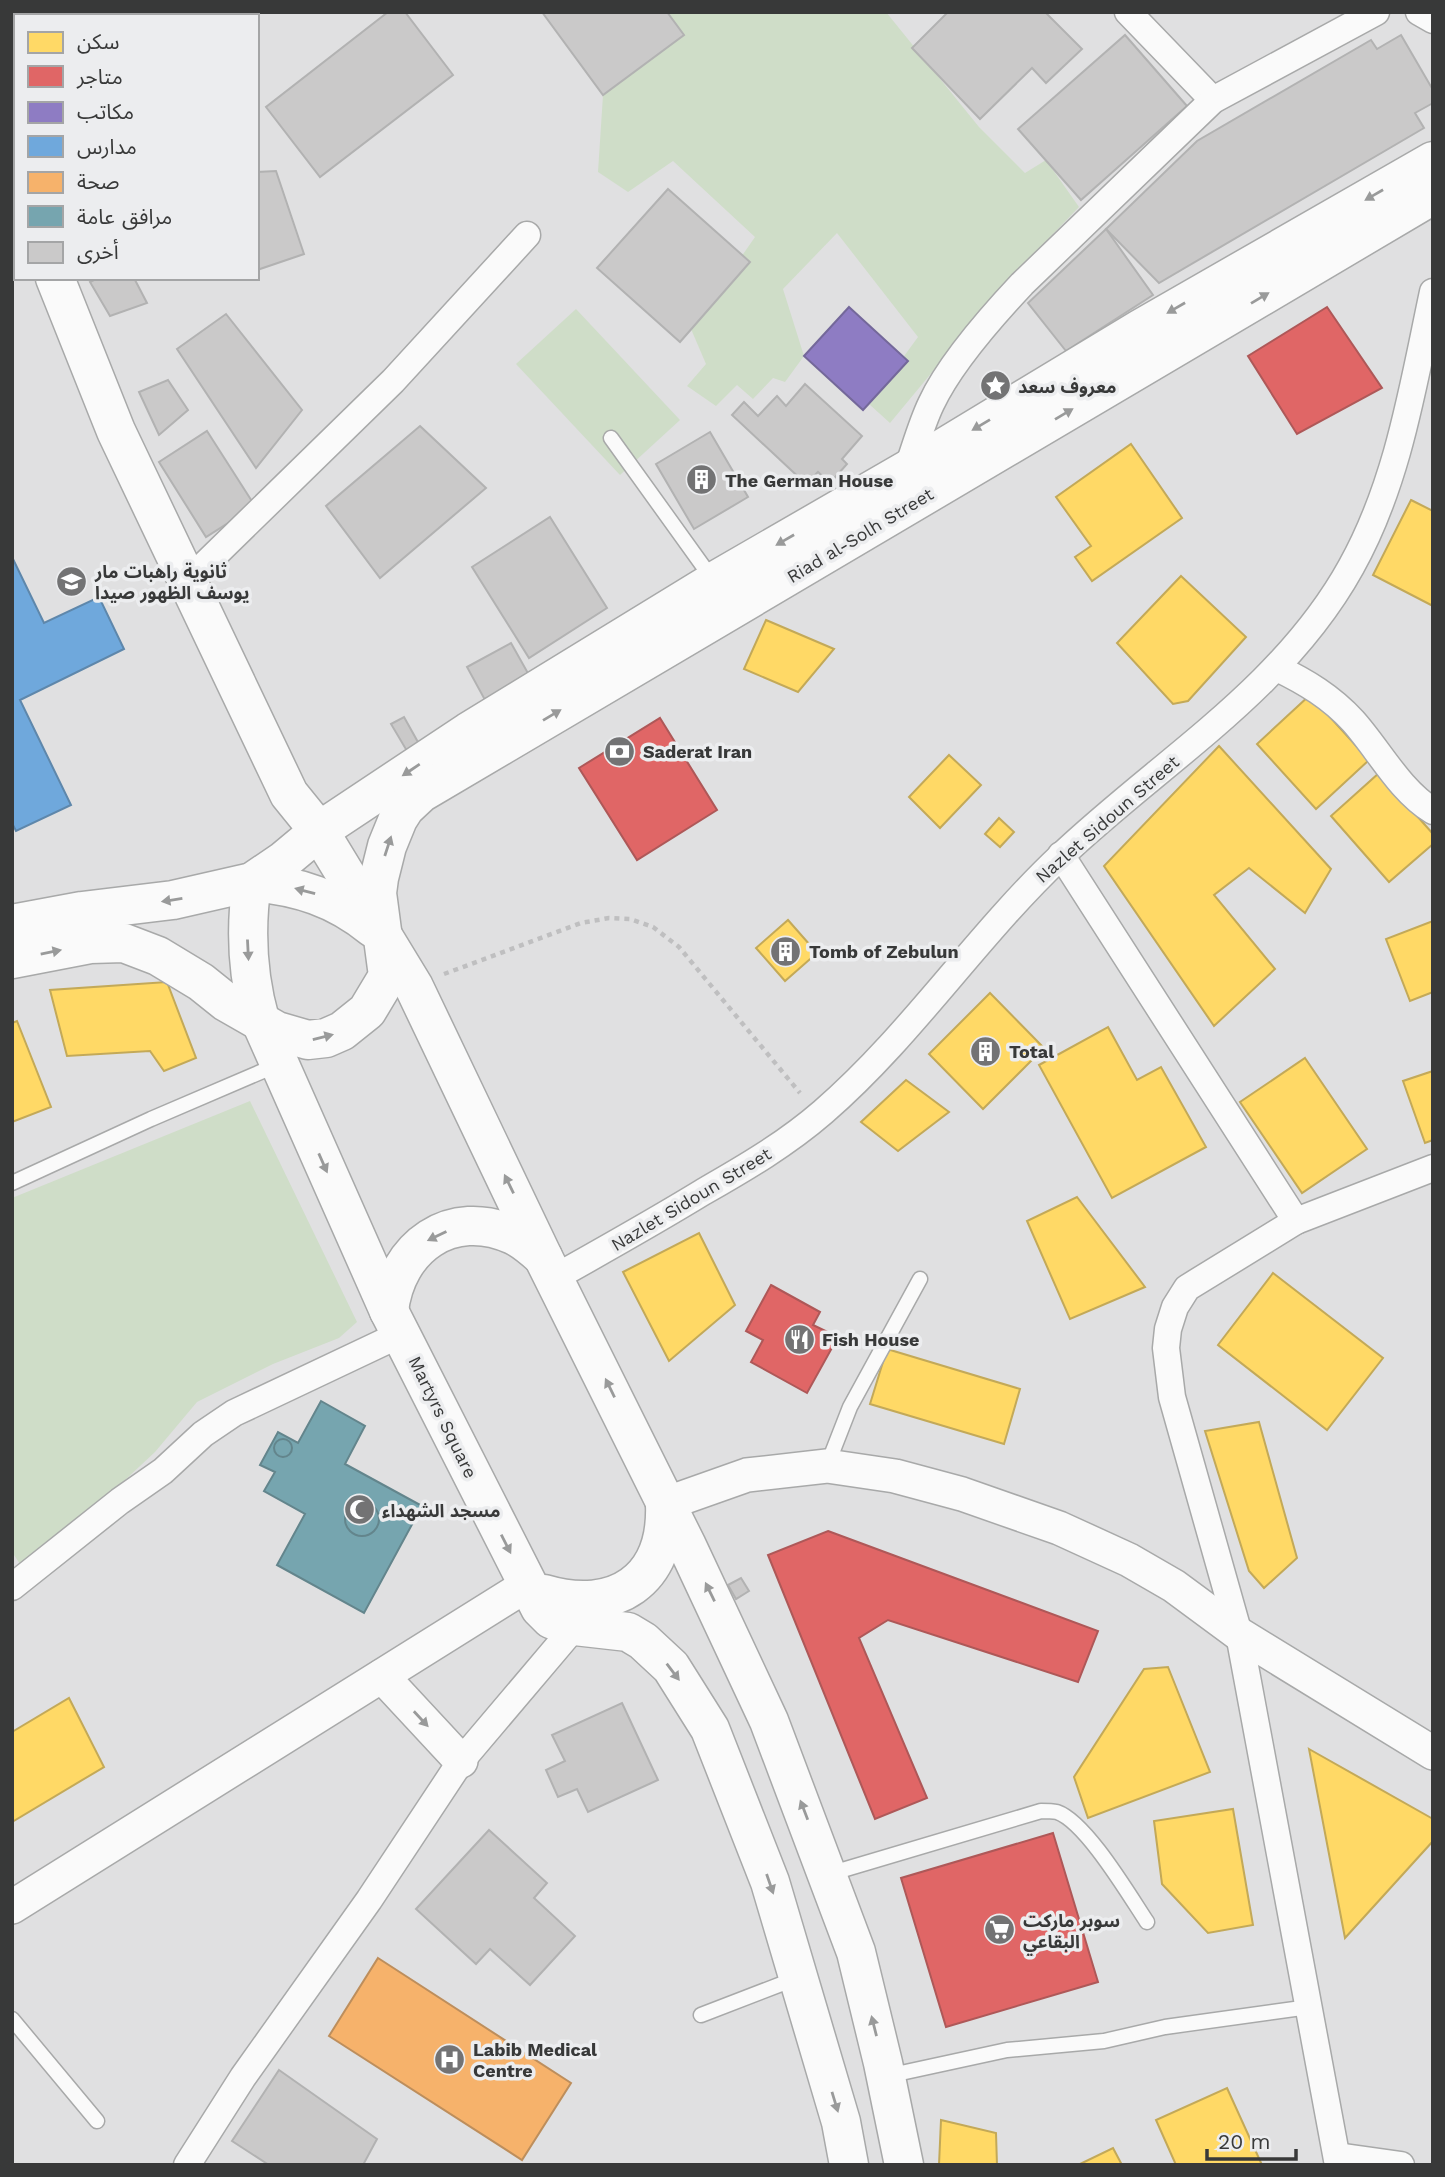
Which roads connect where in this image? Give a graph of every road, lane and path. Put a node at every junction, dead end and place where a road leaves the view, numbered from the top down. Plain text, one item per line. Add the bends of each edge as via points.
1 (1128, 12) edge
2 (1376, 12) edge
3 (1419, 12) edge
4 (1433, 20) edge
5 (1213, 100) junction
6 (1433, 161) edge
7 (1433, 195) edge
8 (527, 235) dead end
9 (56, 280) edge
10 (1433, 292) edge
11 (611, 438) dead end
12 (907, 470) junction
13 (188, 580) junction
14 (713, 582) junction
15 (1277, 668) junction
16 (289, 794) junction
17 (1433, 811) edge
18 (318, 831) junction
19 (1060, 855) junction
20 (284, 861) junction
21 (252, 882) junction
22 (12, 924) edge
23 (86, 927) junction
24 (384, 937) junction
25 (12, 959) edge
26 (414, 987) junction
27 (260, 1020) junction
28 (278, 1065) junction
29 (800, 1093) dead end
30 (1433, 1168) edge
31 (12, 1183) edge
32 (1296, 1221) junction
33 (549, 1267) junction
34 (920, 1279) dead end
35 (395, 1322) junction
36 (827, 1466) junction
37 (665, 1504) junction
38 (527, 1585) junction
39 (12, 1587) edge
40 (579, 1614) junction
41 (1239, 1634) junction
42 (382, 1676) junction
43 (1433, 1753) edge
44 (461, 1761) junction
45 (829, 1874) junction
46 (12, 1907) edge
47 (1147, 1922) dead end
48 (798, 1977) junction
49 (1309, 2007) junction
50 (701, 2015) dead end
51 (12, 2019) edge
52 (886, 2076) junction
53 (97, 2121) dead end
54 (1337, 2161) edge
55 (187, 2165) edge
56 (849, 2165) edge
57 (904, 2165) edge
58 (1401, 2165) edge

1 - 5 street
2 - 5 street
3 - 4 street
5 - 12 street via 993,314 932,403
6 -> 12 main road, Riad al-Solh Street via 1140,329
24 -> 7 main road, Riad al-Solh Street via 377,893 382,864 398,819 421,793
8 - 13 street via 393,381
9 - 13 main road via 116,431
10 - 15 street, Nazlet Sidoun Street via 1400,443 1375,522 1325,608
11 - 14 lane
12 -> 14 main road, Riad al-Solh Street
13 - 16 main road
14 -> 18 main road, Riad al-Solh Street via 468,732
15 - 17 street via 1329,698 1353,720 1410,792
15 - 19 street, Nazlet Sidoun Street
16 - 18 main road
16 - 20 main road via 291,819
18 - 20 main road
18 - 24 main road
19 - 32 street
19 - 33 street, Nazlet Sidoun Street via 876,1062 823,1112 775,1150 639,1230
20 - 21 main road
21 -> 23 main road
24 -> 21 main road via 316,894 284,884
21 -> 27 main road, Martyrs Square via 247,952
22 - 23 main road
25 -> 23 main road
23 - 27 main road via 158,956
24 - 26 main road
27 -> 24 main road via 277,1031 308,1040 326,1038 349,1026 368,1011 388,976
26 - 29 path via 582,923 630,919 653,927 679,947
33 -> 26 main road
27 - 28 main road, Martyrs Square
28 - 31 lane
28 -> 35 main road, Martyrs Square
30 - 32 street
32 - 41 street via 1187,1288 1168,1329 1167,1372 1172,1397
33 -> 35 main road via 516,1236 501,1230 454,1228 412,1253 395,1279
37 -> 33 main road
34 - 36 lane via 850,1407
35 -> 38 main road, Martyrs Square
35 - 39 street via 203,1434 163,1471
36 - 37 street via 747,1475
36 - 41 street via 895,1476 1059,1528 1174,1586
37 - 40 main road via 662,1545 653,1563 624,1591
45 -> 37 main road via 769,1721
38 - 40 main road, Martyrs Square via 551,1619 566,1625
38 - 42 street
40 - 44 street
40 -> 48 main road, Martyrs Square via 643,1641 671,1667 709,1729 770,1882
41 - 43 street
41 - 49 street
42 -> 44 street
42 - 46 street
44 - 55 street
45 - 47 lane via 1041,1811 1057,1812 1088,1836
52 -> 45 main road via 856,1952
48 - 50 lane
48 -> 56 main road, Martyrs Square via 841,2122
49 - 52 lane via 1165,2027 1104,2041 1007,2050
49 - 54 street
51 - 53 lane
52 - 57 main road
54 - 58 street

